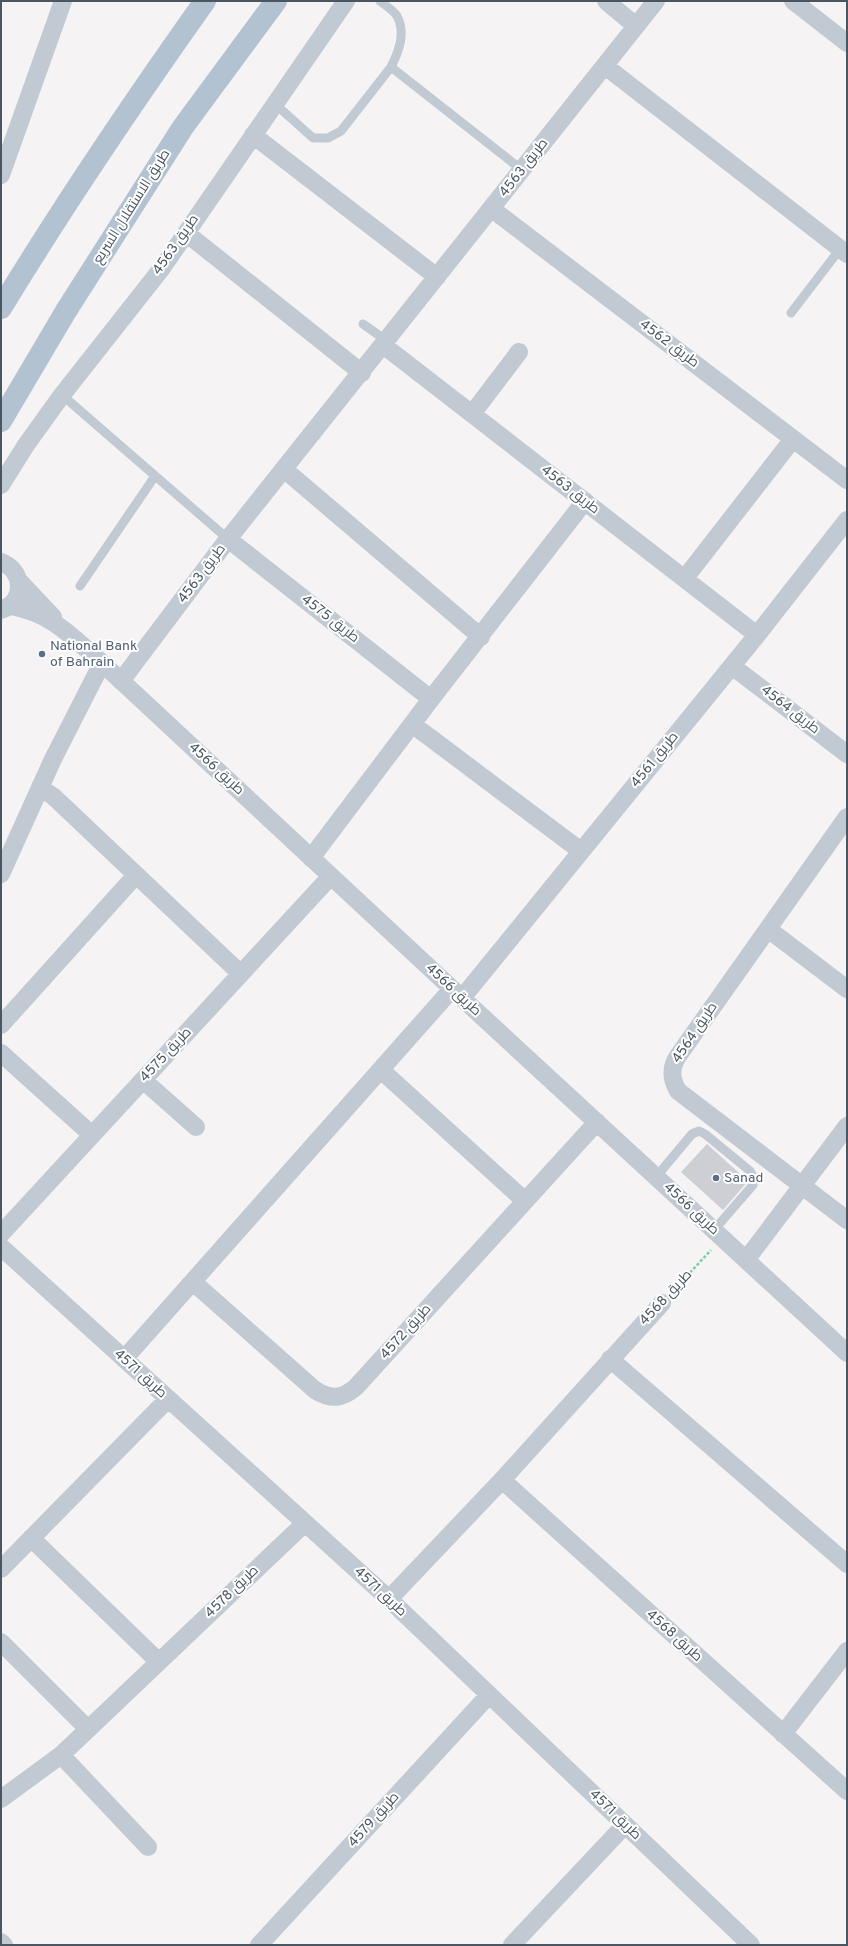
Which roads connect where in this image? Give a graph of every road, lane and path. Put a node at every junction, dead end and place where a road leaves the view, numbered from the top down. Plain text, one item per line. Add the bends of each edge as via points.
1 (63, 1) edge
2 (205, 1) edge
3 (276, 1) edge
4 (346, 1) edge
5 (380, 1) edge
6 (606, 1) edge
7 (656, 1) edge
8 (793, 1) edge
9 (636, 26) junction
10 (847, 43) edge
11 (605, 66) junction
12 (391, 67) junction
13 (274, 103) junction
14 (253, 135) junction
15 (522, 170) junction
16 (1, 175) edge
17 (492, 209) junction
18 (186, 233) junction
19 (844, 251) edge
20 (437, 277) junction
21 (1, 308) edge
22 (791, 313) dead end
23 (363, 324) dead end
24 (385, 343) junction
25 (519, 352) dead end
26 (362, 372) junction
27 (62, 395) junction
28 (472, 414) junction
29 (1, 421) edge
30 (793, 439) junction
31 (285, 470) junction
32 (155, 476) junction
33 (847, 480) edge
34 (1, 485) edge
35 (585, 501) junction
36 (846, 523) edge
37 (228, 539) junction
38 (1, 548) edge
39 (5, 564) edge
40 (685, 578) junction
41 (19, 581) junction
42 (80, 586) dead end
43 (4, 611) edge
44 (60, 625) junction
45 (757, 635) junction
46 (481, 637) junction
47 (102, 663) junction
48 (732, 666) junction
49 (122, 681) junction
50 (431, 699) junction
51 (412, 724) junction
52 (847, 754) edge
53 (40, 787) junction
54 (847, 817) edge
55 (581, 851) junction
56 (311, 858) junction
57 (1, 874) edge
58 (136, 875) junction
59 (331, 876) junction
60 (768, 929) junction
61 (240, 974) junction
62 (847, 989) edge
63 (457, 993) junction
64 (1, 1026) edge
65 (1, 1053) edge
66 (381, 1070) junction
67 (143, 1080) junction
68 (597, 1122) junction
69 (847, 1126) edge
70 (196, 1127) dead end
71 (92, 1135) junction
72 (656, 1177) junction
73 (802, 1186) junction
74 (525, 1201) junction
75 (847, 1220) edge
76 (1, 1234) edge
77 (718, 1234) junction
78 (1, 1247) edge
79 (746, 1260) junction
80 (193, 1282) junction
81 (662, 1303) joint
82 (847, 1352) edge
83 (124, 1359) junction
84 (610, 1359) junction
85 (168, 1399) junction
86 (502, 1480) junction
87 (305, 1523) junction
88 (31, 1538) junction
89 (3, 1562) edge
90 (847, 1564) edge
91 (389, 1599) junction
92 (1, 1642) edge
93 (847, 1651) edge
94 (159, 1662) junction
95 (489, 1695) junction
96 (88, 1729) junction
97 (783, 1734) junction
98 (61, 1755) junction
99 (847, 1791) edge
100 (2, 1796) edge
101 (625, 1825) junction
102 (148, 1847) dead end
103 (1, 1942) edge
104 (4, 1945) edge
105 (259, 1945) edge
106 (512, 1945) edge
107 (751, 1945) edge

1 - 16 street
2 - 21 main road via 38,246
3 - 29 main road, طريق الاستقلال السريع via 183,127 66,312
4 - 13 street, طريق 4563
5 - 12 lane via 396,16 402,34
6 - 9 street
7 - 9 street, طريق 4563
8 - 10 street
9 - 11 street, طريق 4563
11 - 15 street, طريق 4563
11 - 19 street
12 - 13 lane via 341,131 328,138 313,138
12 - 15 lane
13 - 14 street, طريق 4563
14 - 18 street, طريق 4563
14 - 20 street
15 - 17 street, طريق 4563
17 - 20 street, طريق 4563
17 - 30 street, طريق 4562
18 - 26 street
18 - 27 street, طريق 4563 via 162,268
19 - 22 lane
20 - 24 street, طريق 4563
23 - 24 lane
24 - 26 street, طريق 4563
24 - 28 street, طريق 4563
25 - 28 street
26 - 31 street, طريق 4563
27 - 32 lane
27 - 34 street, طريق 4563
28 - 35 street, طريق 4563
30 - 33 street, طريق 4562
30 - 40 street
31 - 37 street, طريق 4563
31 - 46 street
32 - 37 lane
32 - 42 lane
35 - 40 street, طريق 4563
35 - 46 street
36 - 45 street, طريق 4561
37 - 49 street, طريق 4563
37 - 50 street, طريق 4575
38 - 39 street, طريق 4566
39 - 41 street, طريق 4566 via 14,570
40 - 45 street, طريق 4563
41 - 43 street via 18,595
41 - 44 street, طريق 4566
43 - 44 street, طريق 4566 via 36,612
44 - 47 street, طريق 4566
45 - 48 street, طريق 4561
46 - 50 street
47 - 49 street, طريق 4566
47 - 53 street
48 - 52 street, طريق 4564
48 - 55 street, طريق 4561
49 - 56 street, طريق 4566
50 - 51 street
51 - 55 street
51 - 56 street
53 - 57 street
53 - 58 street via 54,797
54 - 60 street, طريق 4564
55 - 63 street, طريق 4561
56 - 59 street, طريق 4566
58 - 61 street
58 - 64 street
59 - 61 street, طريق 4575
59 - 63 street, طريق 4566
60 - 62 street
60 - 73 street, طريق 4564 via 674,1061 672,1079 678,1090
61 - 67 street, طريق 4575
63 - 66 street
63 - 68 street, طريق 4566
65 - 71 street
66 - 74 street
66 - 80 street
67 - 70 street
67 - 71 street, طريق 4575
68 - 72 street, طريق 4566
68 - 74 street, طريق 4572
69 - 73 street
71 - 76 street, طريق 4575
72 - 77 street, طريق 4566
72 - 77 lane via 692,1134 699,1132 705,1134 750,1171 754,1178 753,1185
73 - 75 street, طريق 4564
73 - 79 street
74 - 80 street, طريق 4572 via 356,1387 347,1395 336,1398 325,1396 315,1390
77 - 79 street, طريق 4566
77 - 81 path, طريق 4568
78 - 83 street, طريق 4571
79 - 82 street, طريق 4566
80 - 83 street
81 - 84 street, طريق 4568
83 - 85 street, طريق 4571
84 - 86 street, طريق 4568
84 - 90 street
85 - 87 street, طريق 4571
85 - 88 street
86 - 91 street, طريق 4568
86 - 97 street, طريق 4568
87 - 91 street, طريق 4571
87 - 94 street, طريق 4578
88 - 89 street
88 - 94 street
91 - 95 street, طريق 4571
92 - 96 street
93 - 97 street
94 - 96 street, طريق 4578
95 - 101 street, طريق 4571
95 - 105 street, طريق 4579
96 - 98 street, طريق 4578
97 - 99 street, طريق 4568
98 - 100 street, طريق 4578
98 - 102 street
101 - 106 street
101 - 107 street, طريق 4571
103 - 104 street

